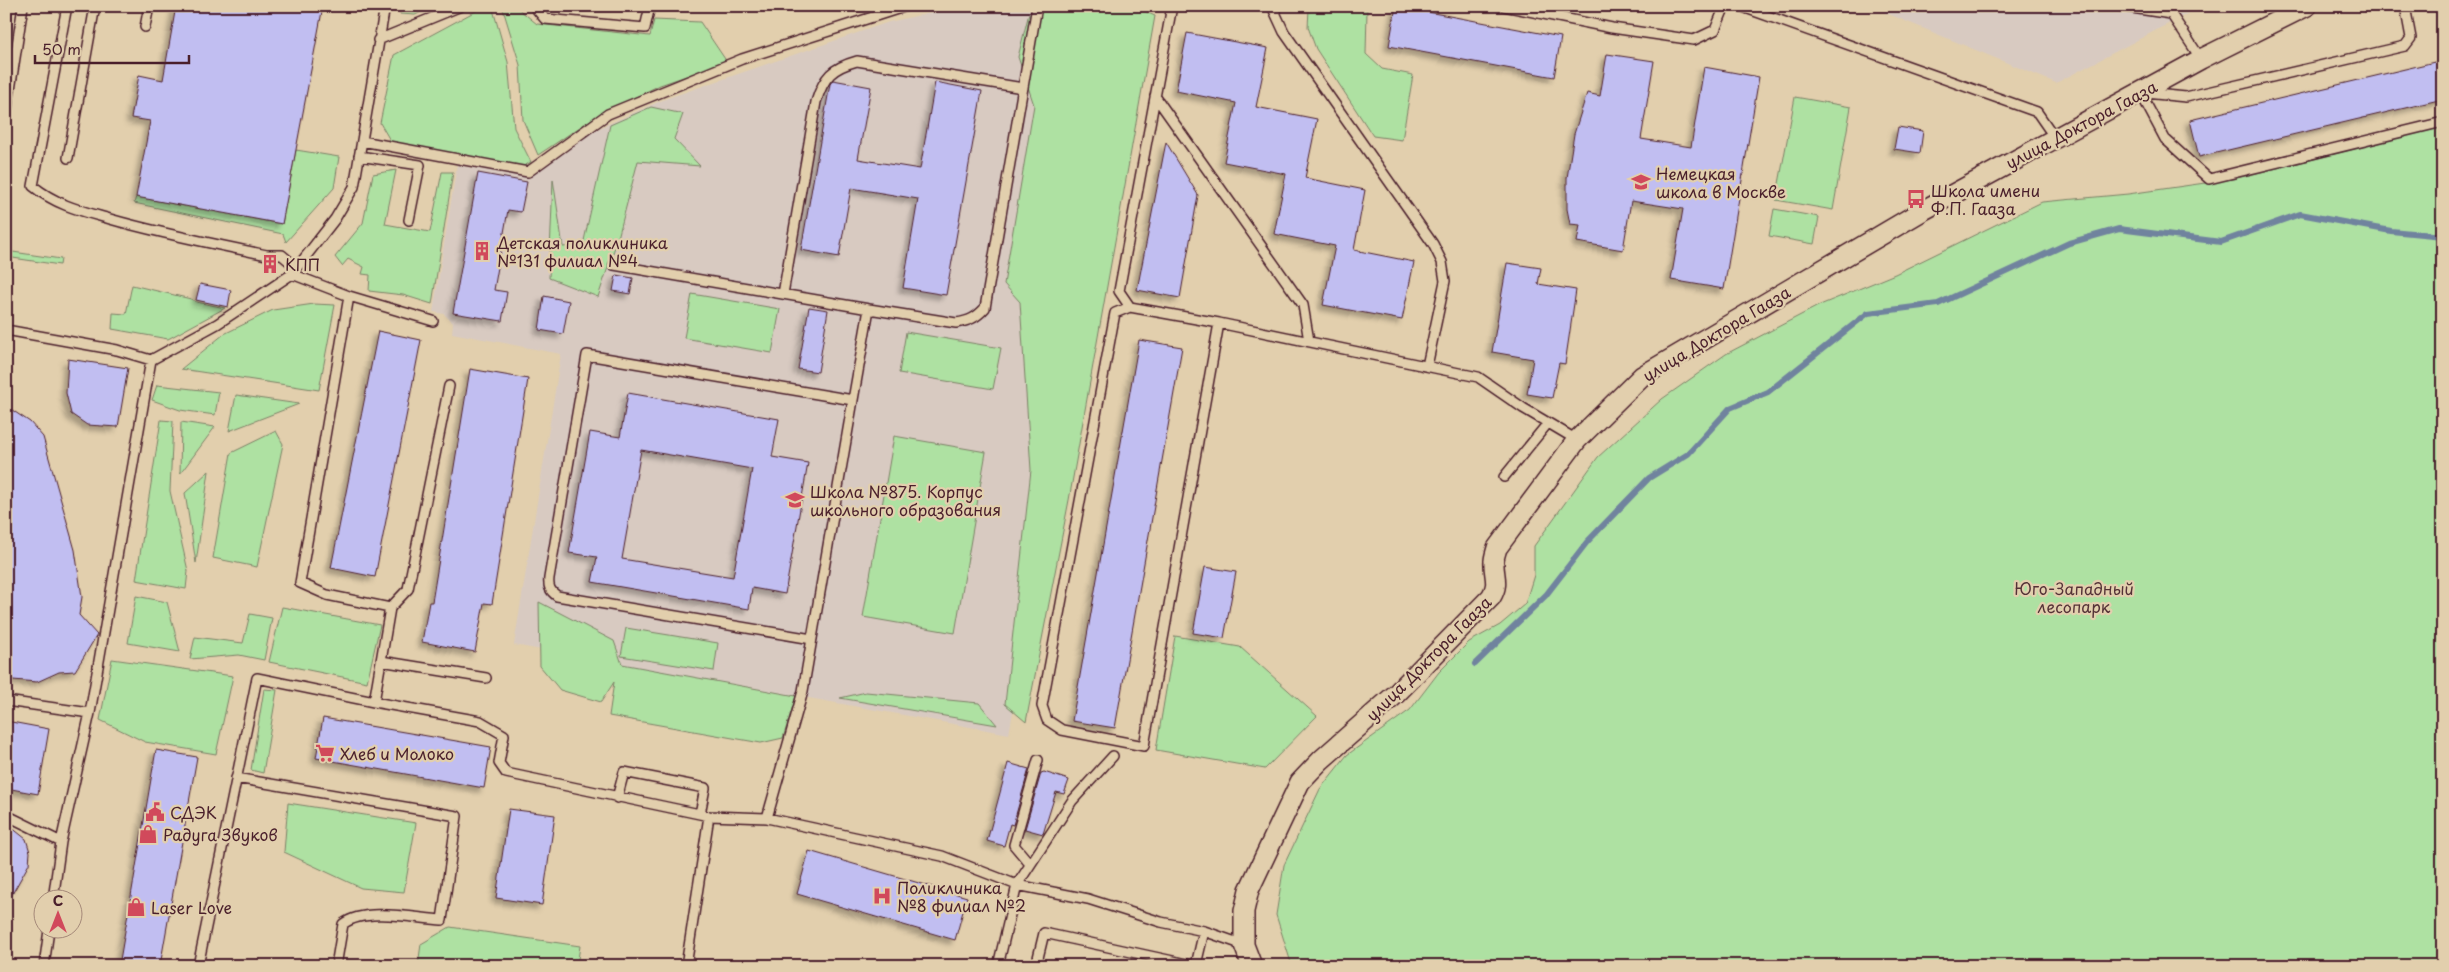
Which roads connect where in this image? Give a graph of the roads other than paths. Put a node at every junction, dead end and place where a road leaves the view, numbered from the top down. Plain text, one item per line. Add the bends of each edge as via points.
1 (23, 6) edge
2 (67, 6) edge
3 (95, 6) edge
4 (149, 6) edge
5 (385, 6) edge
6 (461, 6) edge
7 (534, 6) edge
8 (650, 6) edge
9 (907, 6) edge
10 (1037, 6) edge
11 (1172, 6) edge
12 (1272, 6) edge
13 (1504, 6) edge
14 (1725, 6) edge
15 (1740, 6) edge
16 (2119, 6) edge
17 (2307, 6) edge
18 (2405, 6) edge
19 (2171, 10) edge
20 (145, 27) dead end
21 (378, 40) junction
22 (2201, 59) junction
23 (1023, 88) junction
24 (2140, 92) junction
25 (1155, 96) junction
26 (6, 116) edge
27 (2443, 122) edge
28 (2055, 138) junction
29 (362, 141) junction
30 (359, 156) junction
31 (68, 158) dead end
32 (409, 220) dead end
33 (614, 265) dead end
34 (294, 270) junction
35 (783, 294) junction
36 (349, 296) junction
37 (1130, 307) junction
38 (869, 309) junction
39 (433, 321) dead end
40 (1219, 323) junction
41 (6, 330) edge
42 (1309, 341) junction
43 (151, 360) junction
44 (1427, 366) junction
45 (449, 386) dead end
46 (853, 400) junction
47 (1548, 423) junction
48 (1577, 440) junction
49 (1504, 477) dead end
50 (390, 608) junction
51 (812, 639) junction
52 (381, 660) junction
53 (486, 678) dead end
54 (6, 701) edge
55 (374, 702) junction
56 (90, 713) junction
57 (1114, 756) dead end
58 (1038, 760) dead end
59 (236, 778) junction
60 (617, 798) junction
61 (6, 815) edge
62 (705, 815) junction
63 (767, 818) junction
64 (61, 842) junction
65 (1030, 864) junction
66 (1017, 885) junction
67 (54, 890) edge
68 (1204, 931) junction
69 (48, 940) edge
70 (1244, 945) junction
71 (1196, 965) edge
72 (44, 966) edge
73 (198, 966) edge
74 (336, 966) edge
75 (686, 966) edge
76 (998, 966) edge
77 (1036, 966) edge
78 (1252, 966) edge

1 - 26 lane
2 - 34 lane via 33,186 61,204 142,229 267,255 282,255
3 - 31 lane
4 - 20 lane
5 - 21 lane
6 - 21 lane
7 - 8 lane via 545,18 645,28
9 - 29 lane via 742,59 608,114 528,172
10 - 23 lane
11 - 25 lane
12 - 44 lane via 1284,32 1434,244 1442,262 1445,281
13 - 14 lane via 1612,28 1694,40 1715,30
15 - 28 lane via 2037,112
16 - 19 lane
17 - 22 street, улица Доктора Гааза
18 - 24 lane via 2411,38 2405,46 2186,97
19 - 22 lane
21 - 29 lane
22 - 24 street, улица Доктора Гааза
23 - 35 lane via 857,61 841,66 828,76 816,102
23 - 38 lane via 985,308 969,321 956,324
24 - 27 lane via 2165,139 2209,179
24 - 28 street, улица Доктора Гааза
25 - 37 lane via 1119,291
25 - 42 lane via 1303,305
28 - 48 street, улица Доктора Гааза via 1922,211 1642,376
29 - 30 lane
30 - 32 lane via 420,165
30 - 34 lane via 354,187 335,219
33 - 35 lane
34 - 36 lane
34 - 43 lane via 217,324
35 - 38 lane
36 - 39 lane
36 - 50 lane via 300,583 327,595
37 - 40 lane
37 - 40 lane via 1115,313 1042,706 1047,720 1062,730 1116,743 1144,746
38 - 46 lane
40 - 42 lane
41 - 43 lane via 117,350
42 - 44 lane
43 - 56 lane
44 - 47 lane via 1478,377
45 - 50 lane via 408,589
46 - 51 lane
46 - 51 lane via 587,355 568,462 548,585 551,592 558,596
47 - 48 lane
47 - 49 lane
48 - 70 street, улица Доктора Гааза via 1497,548 1494,561 1496,589 1491,597 1396,694 1300,782 1249,890 1244,912
50 - 52 lane
51 - 63 lane via 804,691
52 - 53 lane
52 - 55 lane
54 - 56 lane
55 - 59 lane via 257,678
55 - 60 lane via 480,721 504,735 499,763 506,773
56 - 64 lane
57 - 65 lane via 1072,801
58 - 65 lane via 1014,845
59 - 73 lane
59 - 74 lane via 457,816 442,920 365,915 351,918 343,924
60 - 62 lane
60 - 62 lane via 624,772 705,788
61 - 64 lane
62 - 63 lane
62 - 75 lane
63 - 66 lane via 942,856
64 - 67 lane
65 - 66 lane
66 - 68 lane via 1088,899 1161,922
66 - 76 lane
68 - 70 lane
68 - 71 lane
69 - 72 lane
70 - 78 street, улица Доктора Гааза
71 - 77 lane via 1044,933

